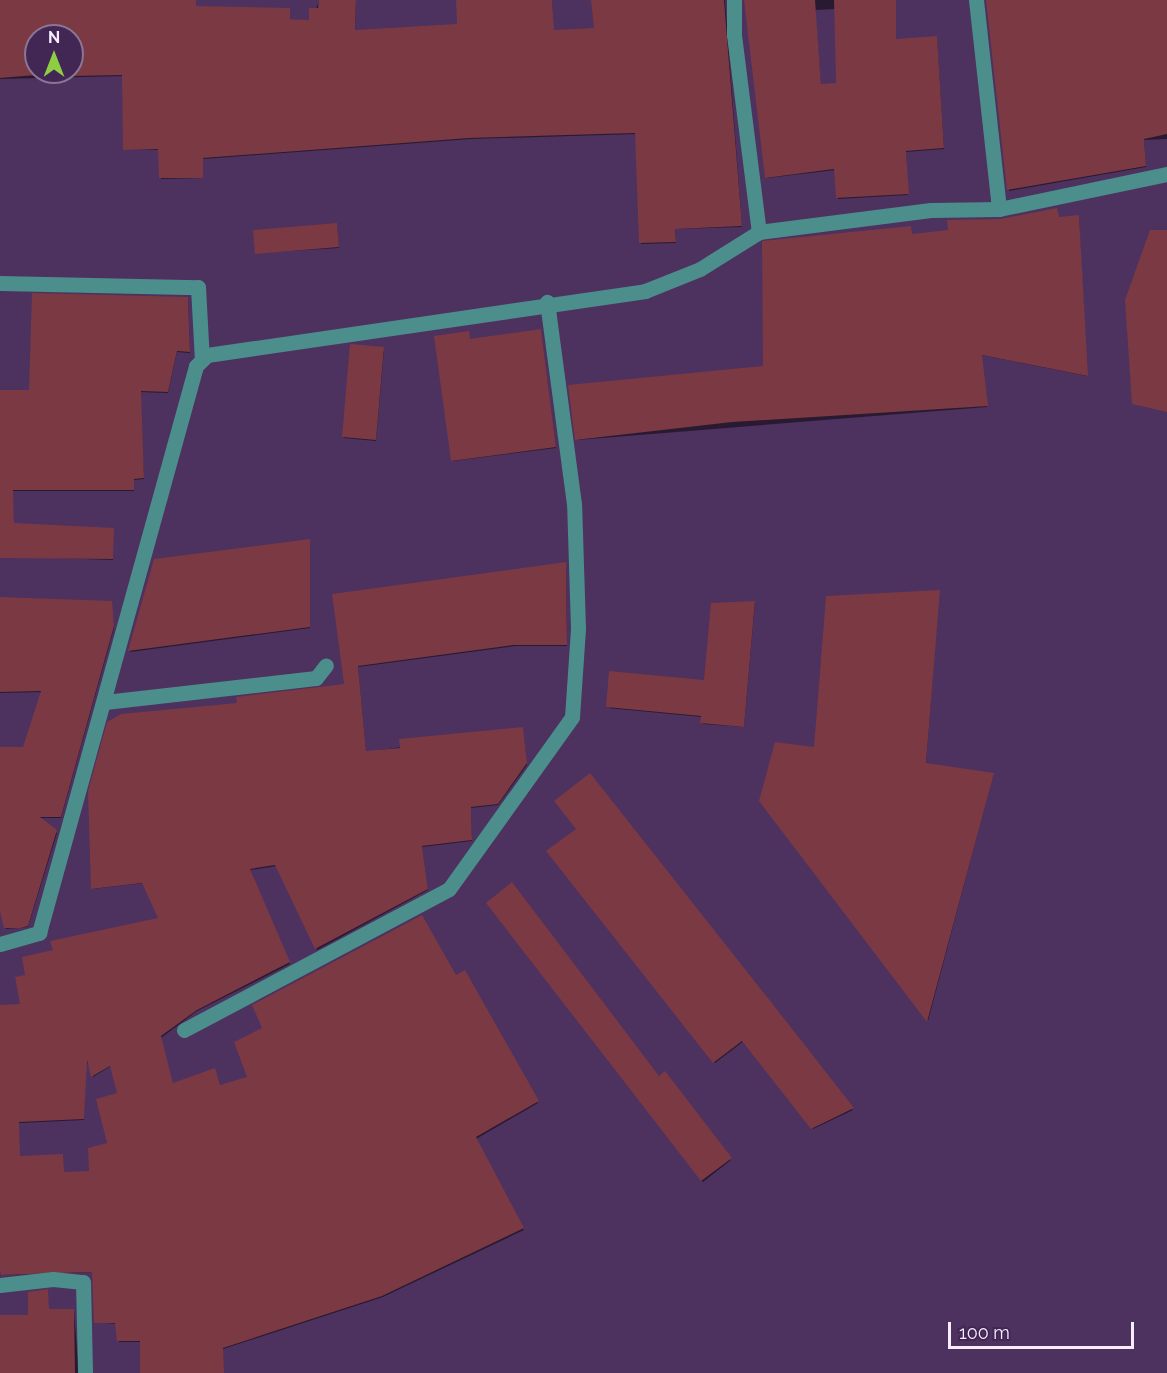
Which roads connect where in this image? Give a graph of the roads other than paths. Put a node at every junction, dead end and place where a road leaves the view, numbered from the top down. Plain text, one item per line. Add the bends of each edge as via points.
1 (734, 0) edge
2 (976, 0) edge
3 (1167, 174) edge
4 (999, 209) junction
5 (759, 232) junction
6 (0, 284) edge
7 (547, 302) junction
8 (202, 360) junction
9 (326, 665) dead end
10 (105, 702) junction
11 (0, 944) edge
12 (184, 1030) dead end
13 (0, 1285) edge
14 (85, 1373) edge

1 - 5 street via 734,35
2 - 4 street
3 - 4 street
4 - 5 street via 931,210
5 - 7 street via 700,269 645,291
6 - 8 street via 198,286
7 - 8 street via 237,347
7 - 12 street via 574,504 578,628 573,717 449,889
8 - 10 street
9 - 10 street via 316,678
10 - 11 street via 39,933
13 - 14 street via 53,1279 83,1282

